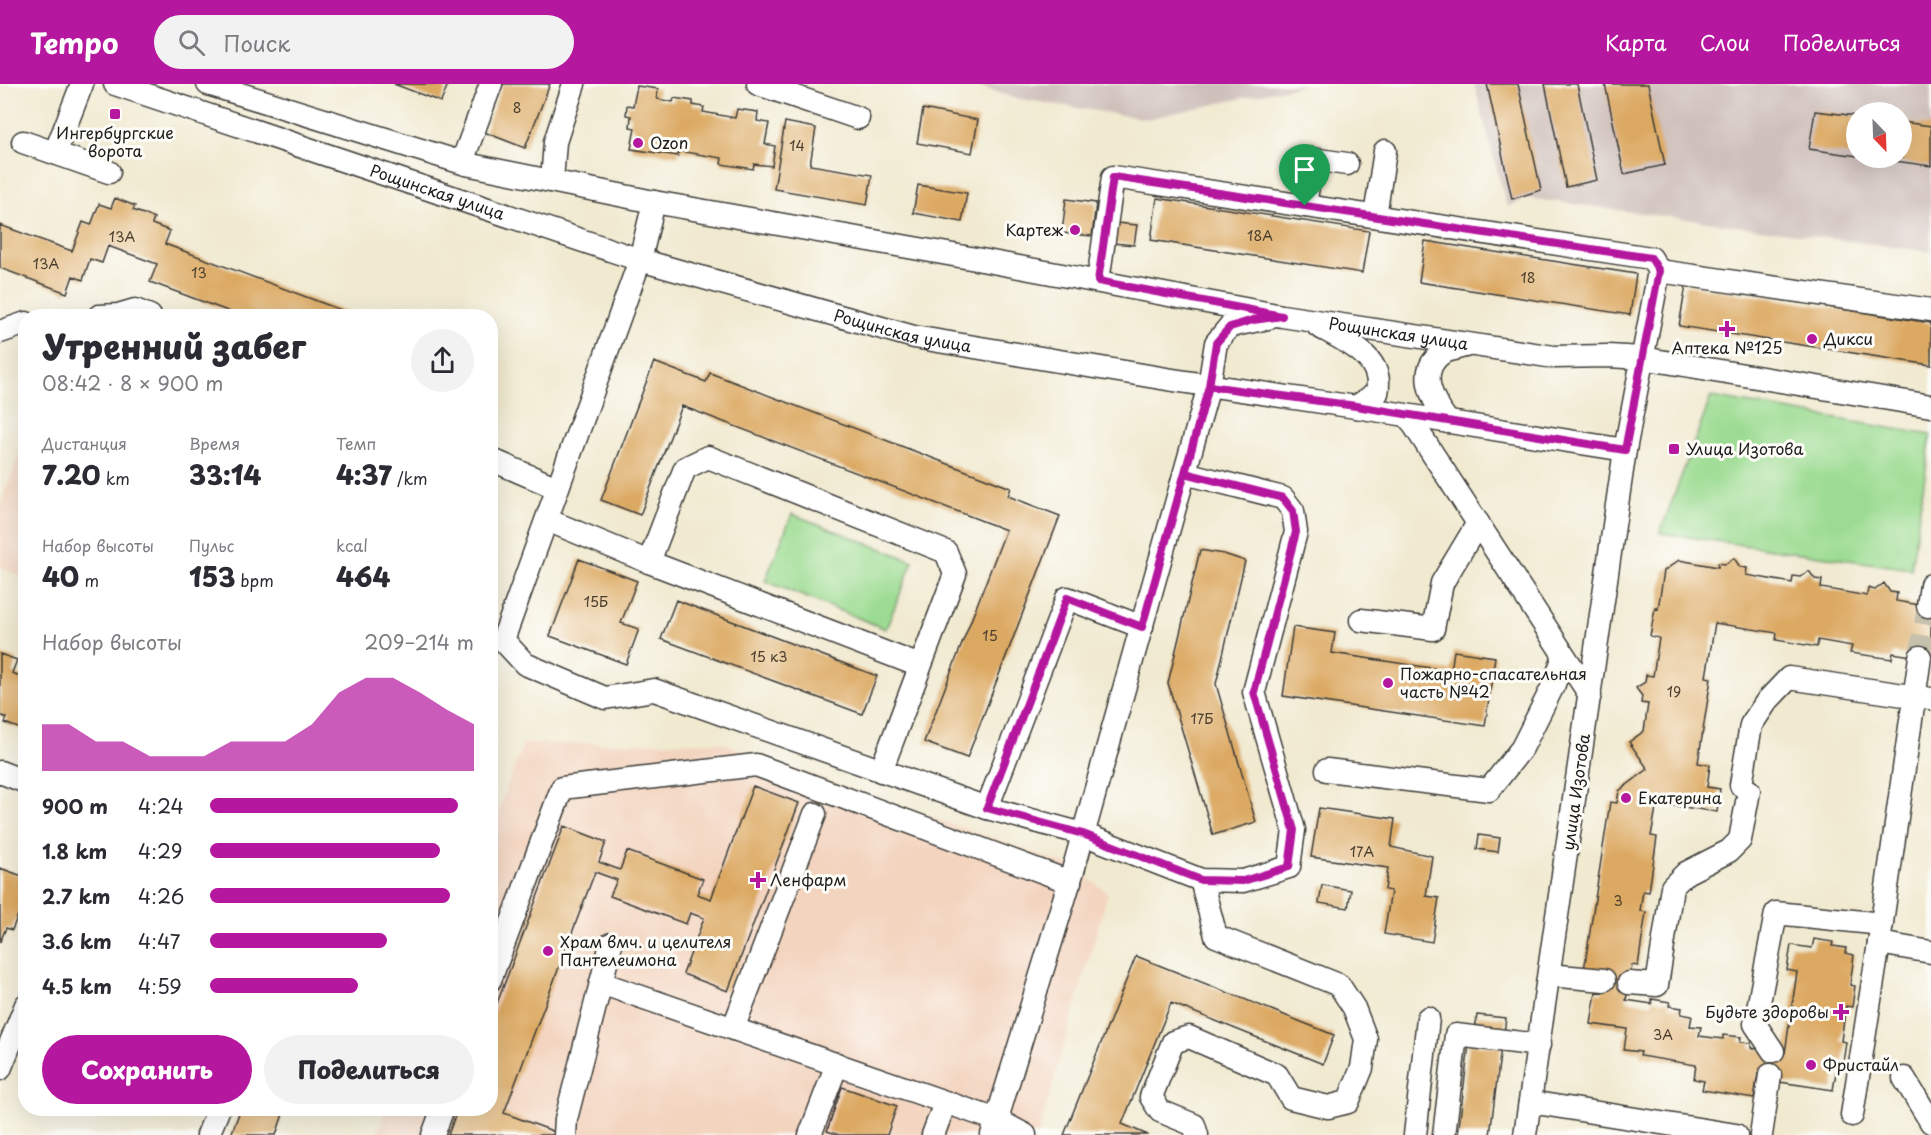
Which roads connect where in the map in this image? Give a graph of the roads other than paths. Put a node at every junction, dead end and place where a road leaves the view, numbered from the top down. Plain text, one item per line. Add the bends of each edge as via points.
1 (82, 84) edge
2 (115, 84) edge
3 (208, 84) edge
4 (490, 84) edge
5 (574, 84) edge
6 (758, 84) edge
7 (789, 89) edge
8 (858, 118) dead end
9 (23, 142) dead end
10 (1385, 151) dead end
11 (55, 153) junction
12 (462, 162) junction
13 (1347, 164) dead end
14 (109, 172) dead end
15 (552, 182) junction
16 (654, 202) junction
17 (1305, 206) junction
18 (1375, 216) junction
19 (640, 260) junction
20 (1659, 271) junction
21 (1098, 281) junction
22 (1931, 310) edge
23 (1282, 316) junction
24 (1306, 319) junction
25 (18, 326) edge
26 (0, 332) edge
27 (1473, 344) junction
28 (1642, 358) junction
29 (1209, 386) junction
30 (1356, 406) junction
31 (1931, 406) edge
32 (1408, 416) junction
33 (1448, 422) junction
34 (1625, 450) junction
35 (498, 462) edge
36 (1185, 473) junction
37 (557, 488) junction
38 (547, 520) junction
39 (1478, 523) junction
40 (649, 562) junction
41 (1361, 620) dead end
42 (1142, 627) junction
43 (1564, 657) junction
44 (1920, 657) tunnel mouth
45 (920, 666) junction
46 (1590, 695) junction
47 (1922, 697) edge
48 (1327, 770) dead end
49 (881, 771) junction
50 (0, 772) edge
51 (18, 779) edge
52 (987, 808) junction
53 (815, 814) dead end
54 (1083, 834) junction
55 (1201, 880) junction
56 (1070, 882) junction
57 (1880, 934) junction
58 (611, 944) dead end
59 (1931, 952) edge
60 (498, 959) edge
61 (1549, 975) junction
62 (1604, 980) dead end
63 (601, 983) junction
64 (1629, 983) dead end
65 (1428, 1018) dead end
66 (18, 1025) edge
67 (733, 1029) junction
68 (1539, 1045) junction
69 (1773, 1051) dead end
70 (837, 1064) junction
71 (0, 1069) edge
72 (1770, 1075) dead end
73 (1904, 1078) dead end
74 (1530, 1102) junction
75 (945, 1103) junction
76 (1852, 1115) dead end
77 (216, 1116) edge
78 (440, 1116) edge
79 (1931, 1122) edge
80 (994, 1128) edge
81 (1675, 1130) edge
82 (208, 1135) edge
83 (433, 1135) edge
84 (565, 1135) edge
85 (810, 1135) edge
86 (933, 1135) edge
87 (1025, 1135) edge
88 (1197, 1135) edge
89 (1416, 1135) edge
90 (1444, 1135) edge
91 (1525, 1135) edge
92 (1736, 1135) edge
93 (1761, 1135) edge

1 - 11 street
2 - 19 street, Рощинская улица
3 - 12 street, Рощинская улица
4 - 12 street
5 - 15 street via 555,142
6 - 7 street
7 - 8 street
9 - 11 street
10 - 18 street
11 - 14 street
12 - 15 street, Рощинская улица
13 - 17 street via 1312,159
15 - 16 street, Рощинская улица
16 - 19 street
16 - 21 street, Рощинская улица
17 - 18 street
17 - 21 street via 1113,177
18 - 20 street via 1651,258
19 - 29 street, Рощинская улица via 914,337
19 - 37 street
20 - 22 street
20 - 28 street
21 - 23 street, Рощинская улица
23 - 24 street, Рощинская улица
23 - 29 street via 1230,327 1216,343
24 - 27 street, Рощинская улица
24 - 30 street via 1347,342 1376,368 1377,393
25 - 26 street
27 - 28 street, Рощинская улица via 1554,357
27 - 33 street via 1442,353 1430,366 1430,392
28 - 31 street, Рощинская улица
28 - 34 street
29 - 30 street, Рощинская улица
29 - 36 street
30 - 32 street, Рощинская улица
32 - 33 street, Рощинская улица
32 - 39 street
33 - 34 street, Рощинская улица
34 - 46 street, улица Изотова
35 - 37 street
36 - 42 street
36 - 55 street via 1283,498 1293,511 1296,532 1254,692 1294,830 1289,867 1243,881
37 - 38 street
38 - 40 street
38 - 49 street via 503,640 525,664 605,698 654,690
39 - 41 street via 1442,583 1433,629
39 - 43 street
40 - 45 street
40 - 45 street via 685,468 708,458 946,552 955,574
42 - 52 street via 1067,598
42 - 54 street
43 - 46 street
43 - 48 street via 1522,748 1489,790
44 - 47 street
45 - 49 street
46 - 61 street, улица Изотова
47 - 57 street
47 - 64 street via 1789,678 1751,725 1740,840 1729,851 1686,873 1672,887 1657,985
49 - 52 street
50 - 51 street
52 - 54 street
53 - 67 street
54 - 55 street
54 - 56 street
55 - 88 street via 1216,936 1339,985 1354,1008 1366,1039 1362,1068 1348,1102 1328,1107 1291,1098 1277,1075 1189,1037 1173,1042 1151,1097 1160,1111 1194,1125
56 - 60 street via 756,765 562,788
56 - 80 street
57 - 59 street
57 - 69 street via 1776,914 1755,1024
57 - 76 street
58 - 63 street
61 - 62 street
61 - 68 street, улица Изотова
63 - 67 street
63 - 84 street
65 - 89 street
66 - 71 street
67 - 70 street
68 - 74 street, улица Изотова
68 - 90 street via 1456,1035
70 - 75 street
70 - 85 street
72 - 93 street
73 - 79 street
74 - 81 street
74 - 91 street, улица Изотова
75 - 80 street
75 - 86 street
77 - 82 street
78 - 83 street
80 - 87 street
81 - 92 street

